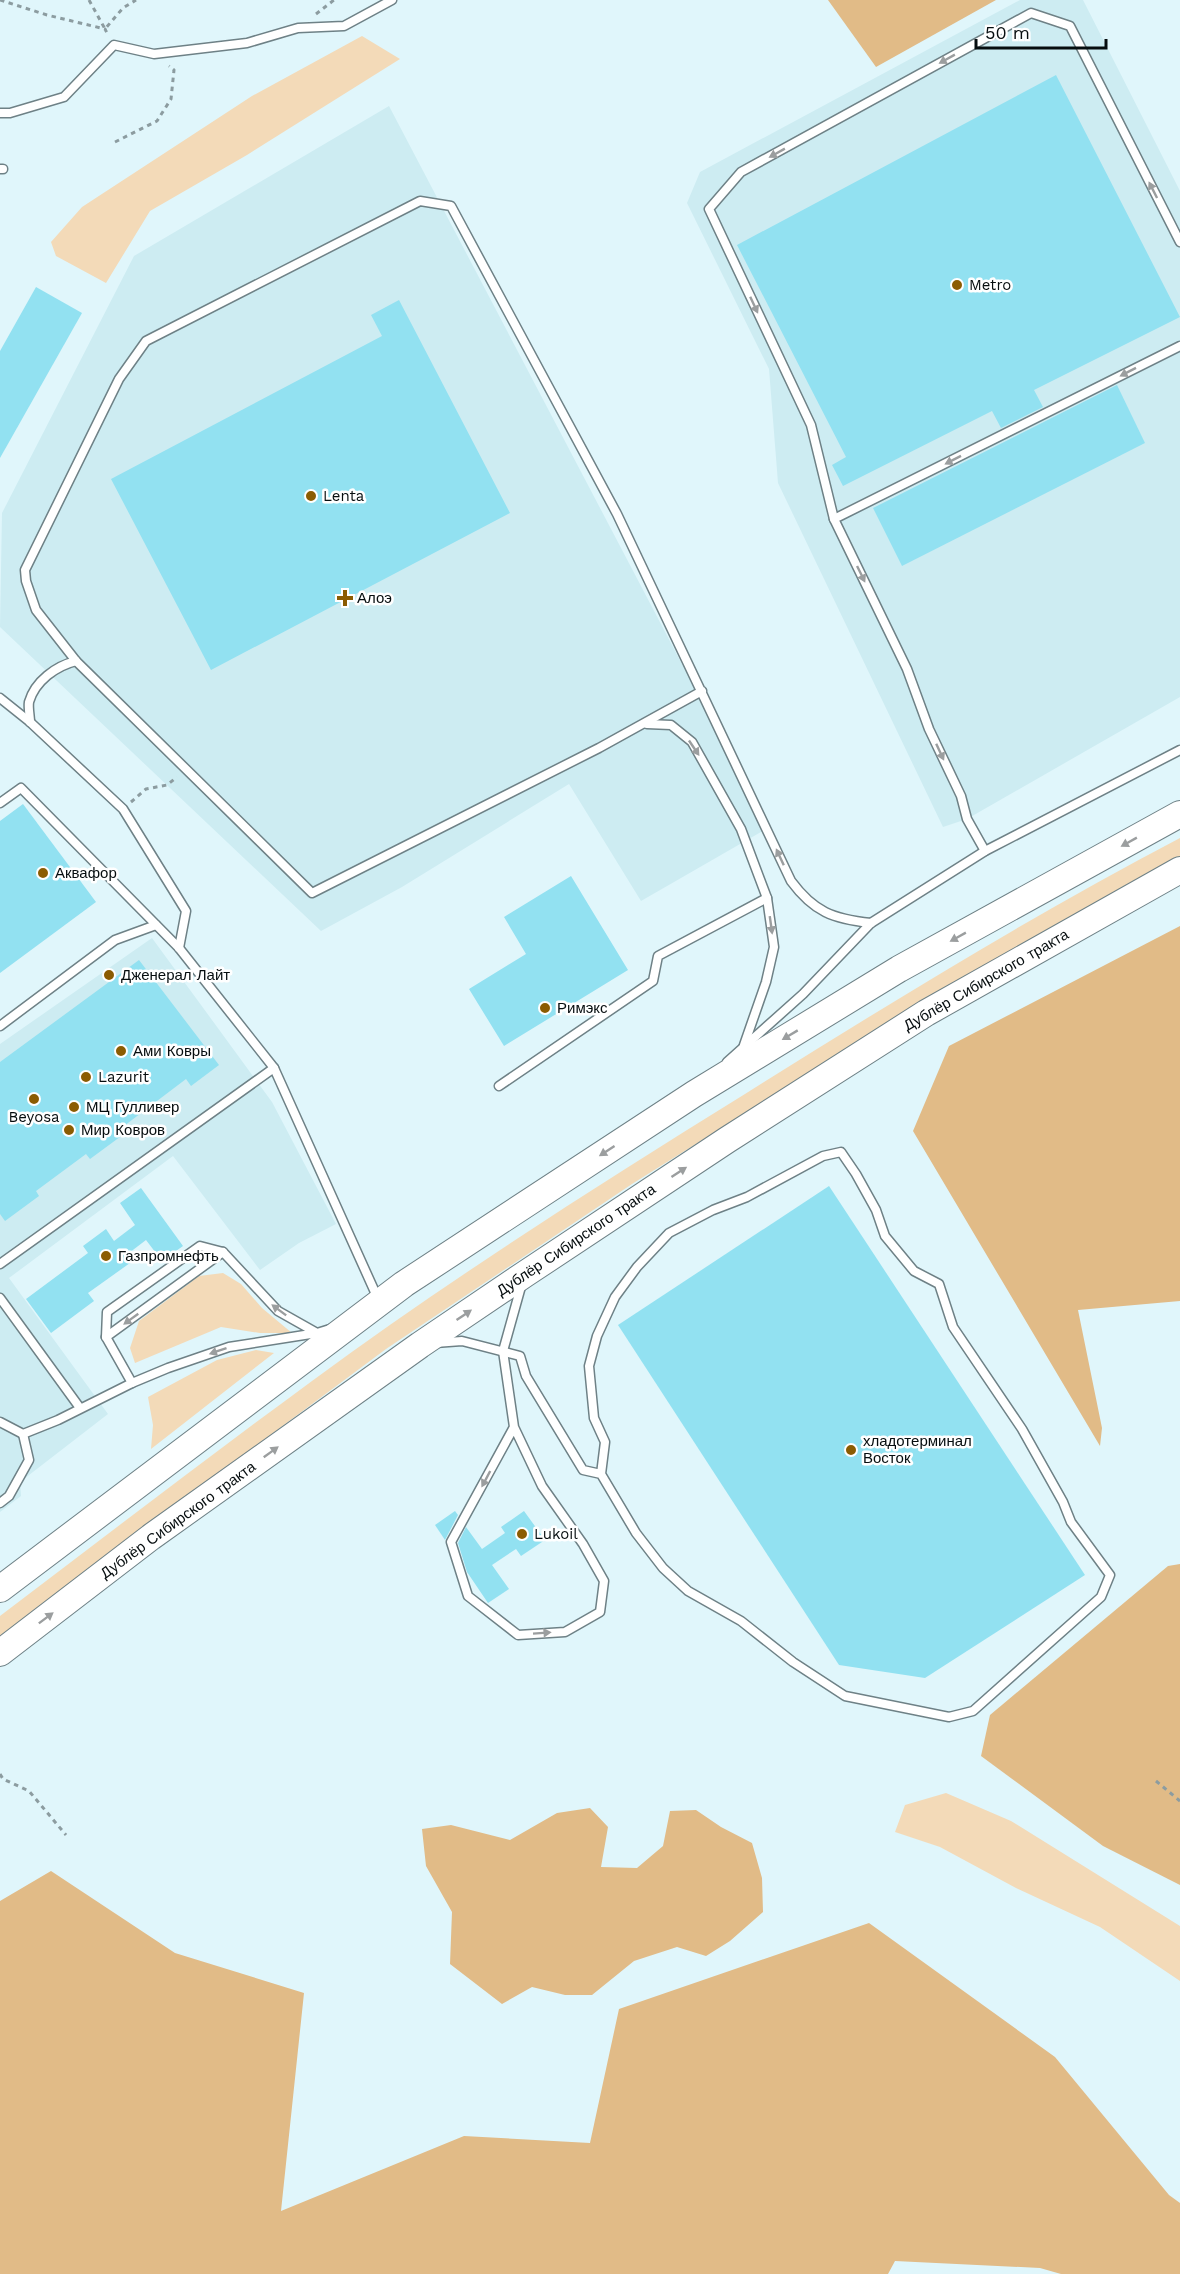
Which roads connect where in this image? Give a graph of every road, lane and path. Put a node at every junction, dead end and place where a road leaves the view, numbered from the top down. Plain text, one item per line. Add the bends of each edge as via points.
1 (0, 0) edge
2 (89, 0) edge
3 (136, 0) edge
4 (392, 0) edge
5 (105, 29) junction
6 (114, 45) junction
7 (153, 54) junction
8 (0, 112) edge
9 (115, 142) dead end
10 (1180, 243) edge
11 (1180, 346) edge
12 (834, 519) junction
13 (76, 661) junction
14 (702, 691) junction
15 (0, 698) edge
16 (30, 722) junction
17 (646, 723) junction
18 (1180, 750) edge
19 (188, 770) junction
20 (0, 803) edge
21 (123, 808) junction
22 (1180, 814) edge
23 (985, 851) junction
24 (1180, 870) edge
25 (767, 898) junction
26 (871, 923) junction
27 (156, 925) junction
28 (179, 948) junction
29 (0, 1026) edge
30 (744, 1046) junction
31 (274, 1068) junction
32 (499, 1086) dead end
33 (694, 1094) junction
34 (223, 1252) junction
35 (0, 1264) edge
36 (525, 1274) junction
37 (0, 1298) edge
38 (380, 1302) junction
39 (351, 1323) junction
40 (317, 1332) junction
41 (106, 1337) junction
42 (420, 1345) junction
43 (503, 1351) junction
44 (132, 1383) junction
45 (80, 1408) junction
46 (0, 1422) edge
47 (514, 1427) junction
48 (23, 1434) junction
49 (601, 1474) junction
50 (0, 1503) edge
51 (0, 1589) edge
52 (0, 1653) edge
53 (0, 1774) edge
54 (1156, 1781) dead end
55 (1180, 1801) edge
56 (66, 1835) dead end

1 - 5 path
2 - 5 path
3 - 5 path via 123,8
4 - 7 lane via 344,26 298,28 247,43
5 - 6 path
6 - 7 lane
6 - 8 lane via 64,97 10,113
7 - 9 path via 174,70 171,99 157,121
10 -> 12 lane via 1070,26 1031,12 741,172 709,209 811,425
11 -> 12 lane
12 -> 23 lane via 907,669 967,819
13 - 14 lane via 36,610 25,570 119,379 146,341 420,201 451,206 618,514
13 - 16 lane via 63,664 35,688 29,704
13 - 19 lane
14 - 17 lane
26 -> 14 lane via 843,920 818,908 791,881
15 - 16 lane
16 - 21 lane
17 - 19 lane via 315,893
17 -> 25 lane via 671,725 692,742 741,829
18 - 23 lane
19 - 21 path via 167,785 146,789
20 - 27 lane via 21,788
21 - 28 lane via 186,911
22 -> 33 main road via 899,969
23 - 26 lane
36 -> 24 main road, Дублёр Сибирского тракта via 926,1013
25 -> 30 lane via 774,947
25 - 32 lane via 658,956 653,981
26 - 30 lane via 803,994
27 - 28 lane
27 - 29 lane via 115,940
28 - 31 lane
30 - 33 lane
31 - 35 lane
31 - 38 lane
33 -> 38 main road
40 -> 34 lane via 278,1311
34 -> 41 lane
34 - 41 lane via 200,1246 107,1312
42 -> 36 main road, Дублёр Сибирского тракта
36 - 43 lane
37 - 45 lane
38 - 39 main road
39 - 40 lane
39 - 51 main road
40 -> 44 lane via 229,1347
41 - 44 lane
42 - 43 lane via 462,1341
52 -> 42 main road, Дублёр Сибирского тракта via 151,1538
43 - 47 lane
43 - 49 lane via 520,1356 526,1376 583,1470
44 - 45 lane
45 - 48 lane
46 - 48 lane
47 -> 47 lane via 452,1542 468,1596 518,1635 565,1632 600,1612 604,1581 542,1486
48 - 50 lane via 29,1460 9,1496
49 - 49 lane via 636,1533 663,1568 688,1591 741,1621 845,1696 949,1717 973,1711 1030,1661 1101,1596 1110,1575 1071,1522 1022,1429 953,1327 939,1284 914,1271 885,1236 876,1210 841,1152 823,1156 669,1233 637,1267 615,1297 597,1336 589,1366 594,1418 605,1442
53 - 56 path via 29,1791
54 - 55 path

